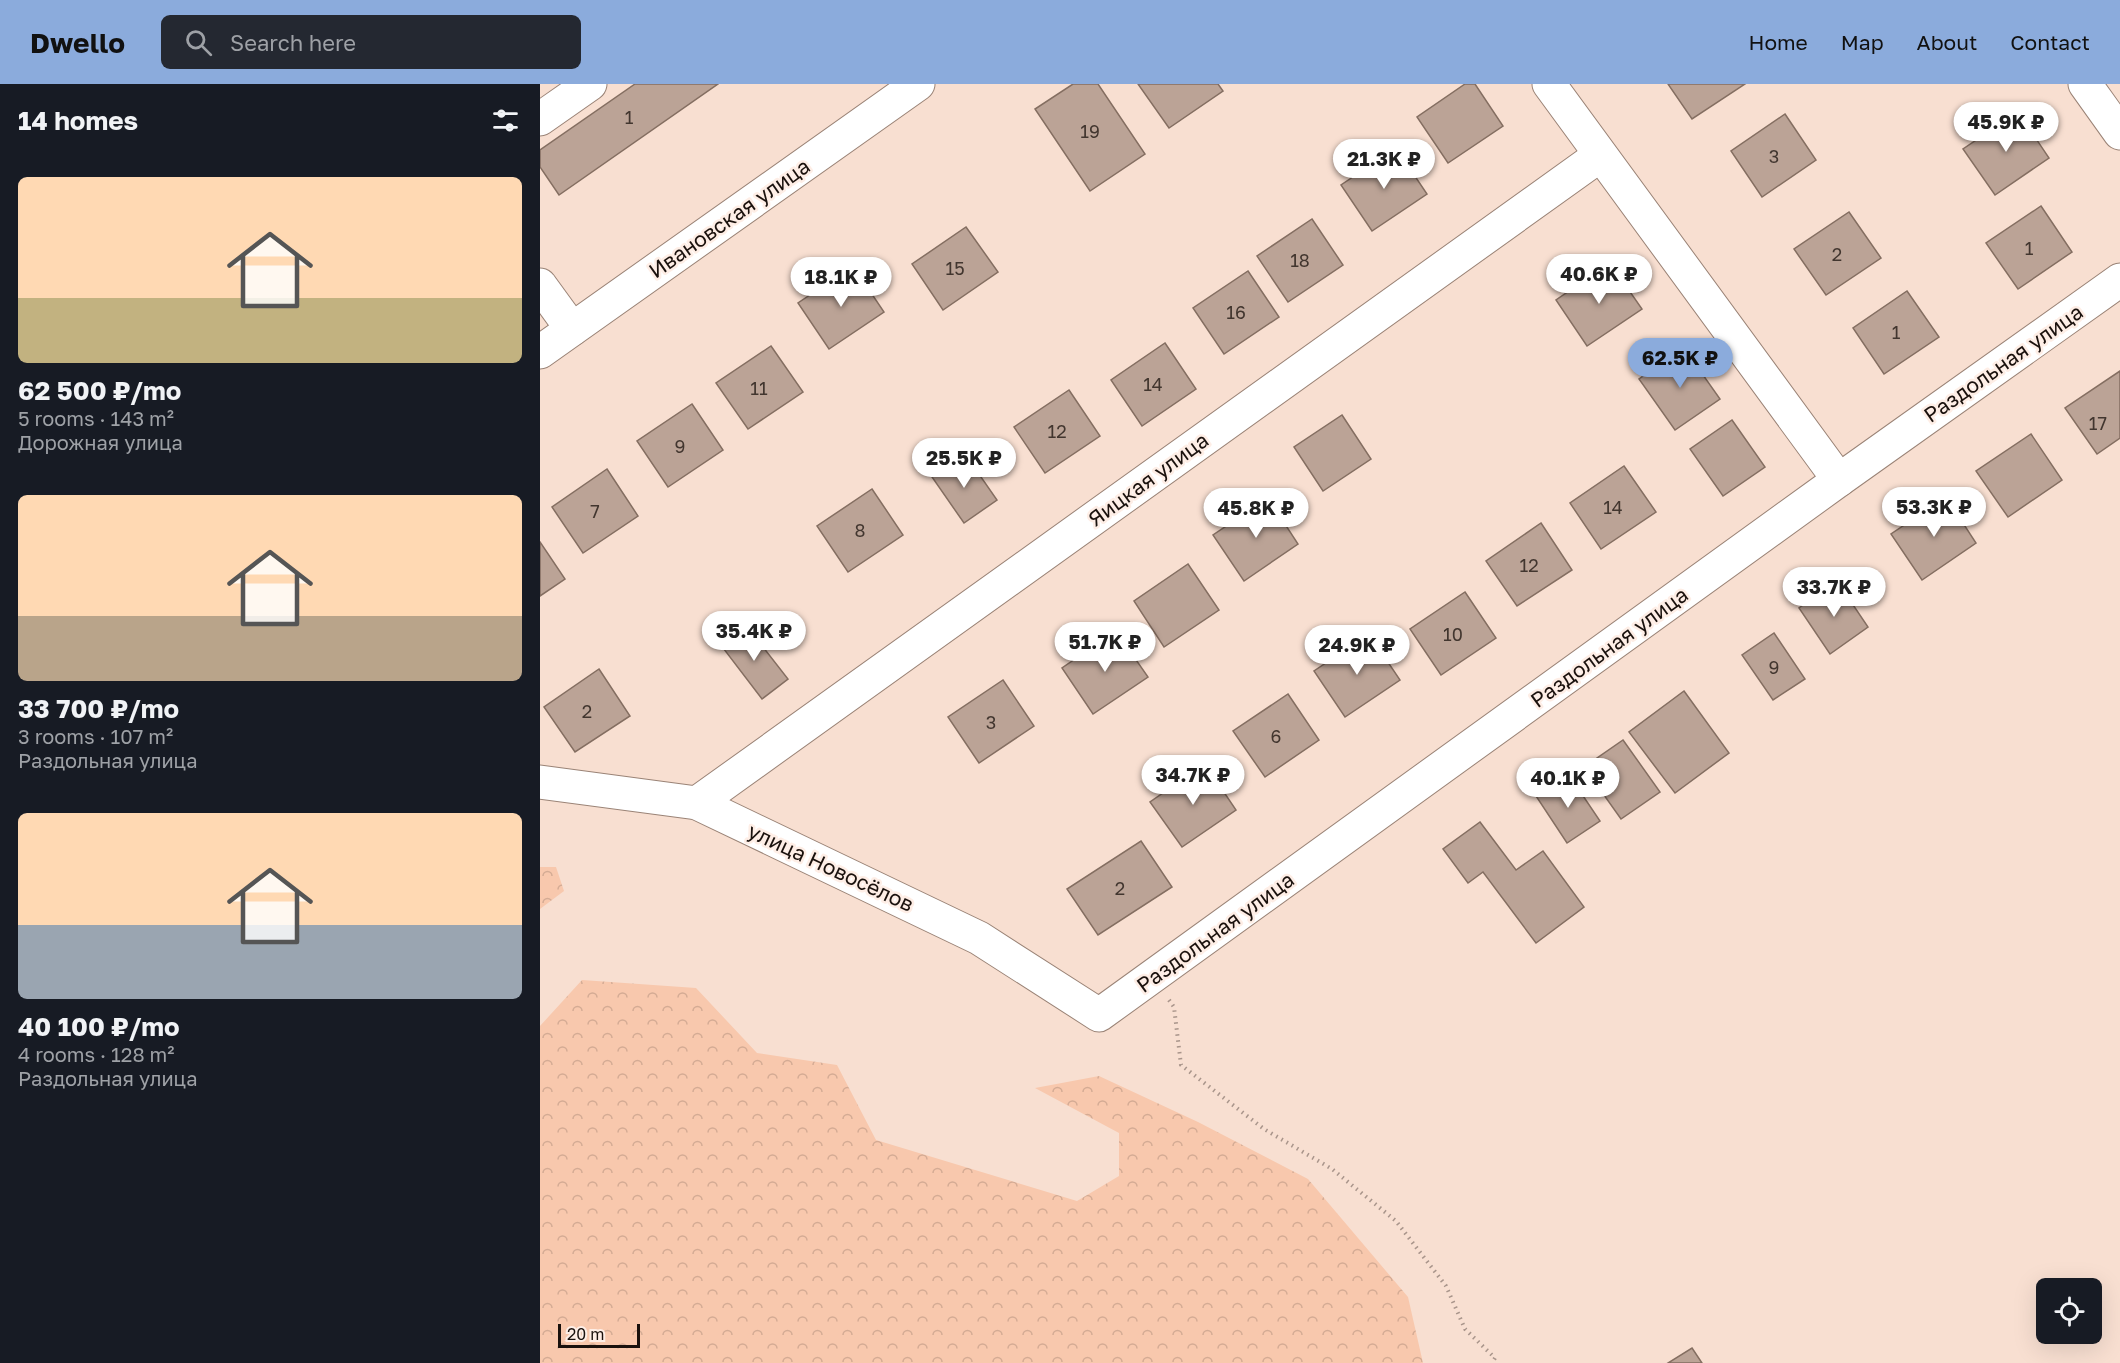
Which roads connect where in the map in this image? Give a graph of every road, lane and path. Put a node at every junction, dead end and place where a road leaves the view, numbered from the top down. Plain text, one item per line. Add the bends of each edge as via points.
1 (590, 84) edge
2 (918, 84) edge
3 (1549, 84) edge
4 (2085, 84) edge
5 (540, 119) edge
6 (2120, 133) edge
7 (1599, 156) junction
8 (2120, 280) edge
9 (540, 285) edge
10 (572, 329) junction
11 (540, 352) edge
12 (1839, 480) junction
13 (540, 782) edge
14 (697, 803) junction
15 (1153, 978) junction
16 (1099, 1016) joint
17 (1492, 1363) edge

1 - 5 street
2 - 10 street, Ивановская улица
3 - 7 street
4 - 6 street
7 - 12 street
7 - 14 street, Яицкая улица
8 - 12 street, Раздольная улица
9 - 10 street
10 - 11 street, Ивановская улица
12 - 15 street, Раздольная улица
13 - 14 street, улица Новосёлов
14 - 16 street, улица Новосёлов via 979,938
15 - 16 street, Раздольная улица
15 - 17 path via 1174,1008 1181,1065 1264,1129 1332,1169 1395,1221 1446,1286 1465,1329 1495,1358

